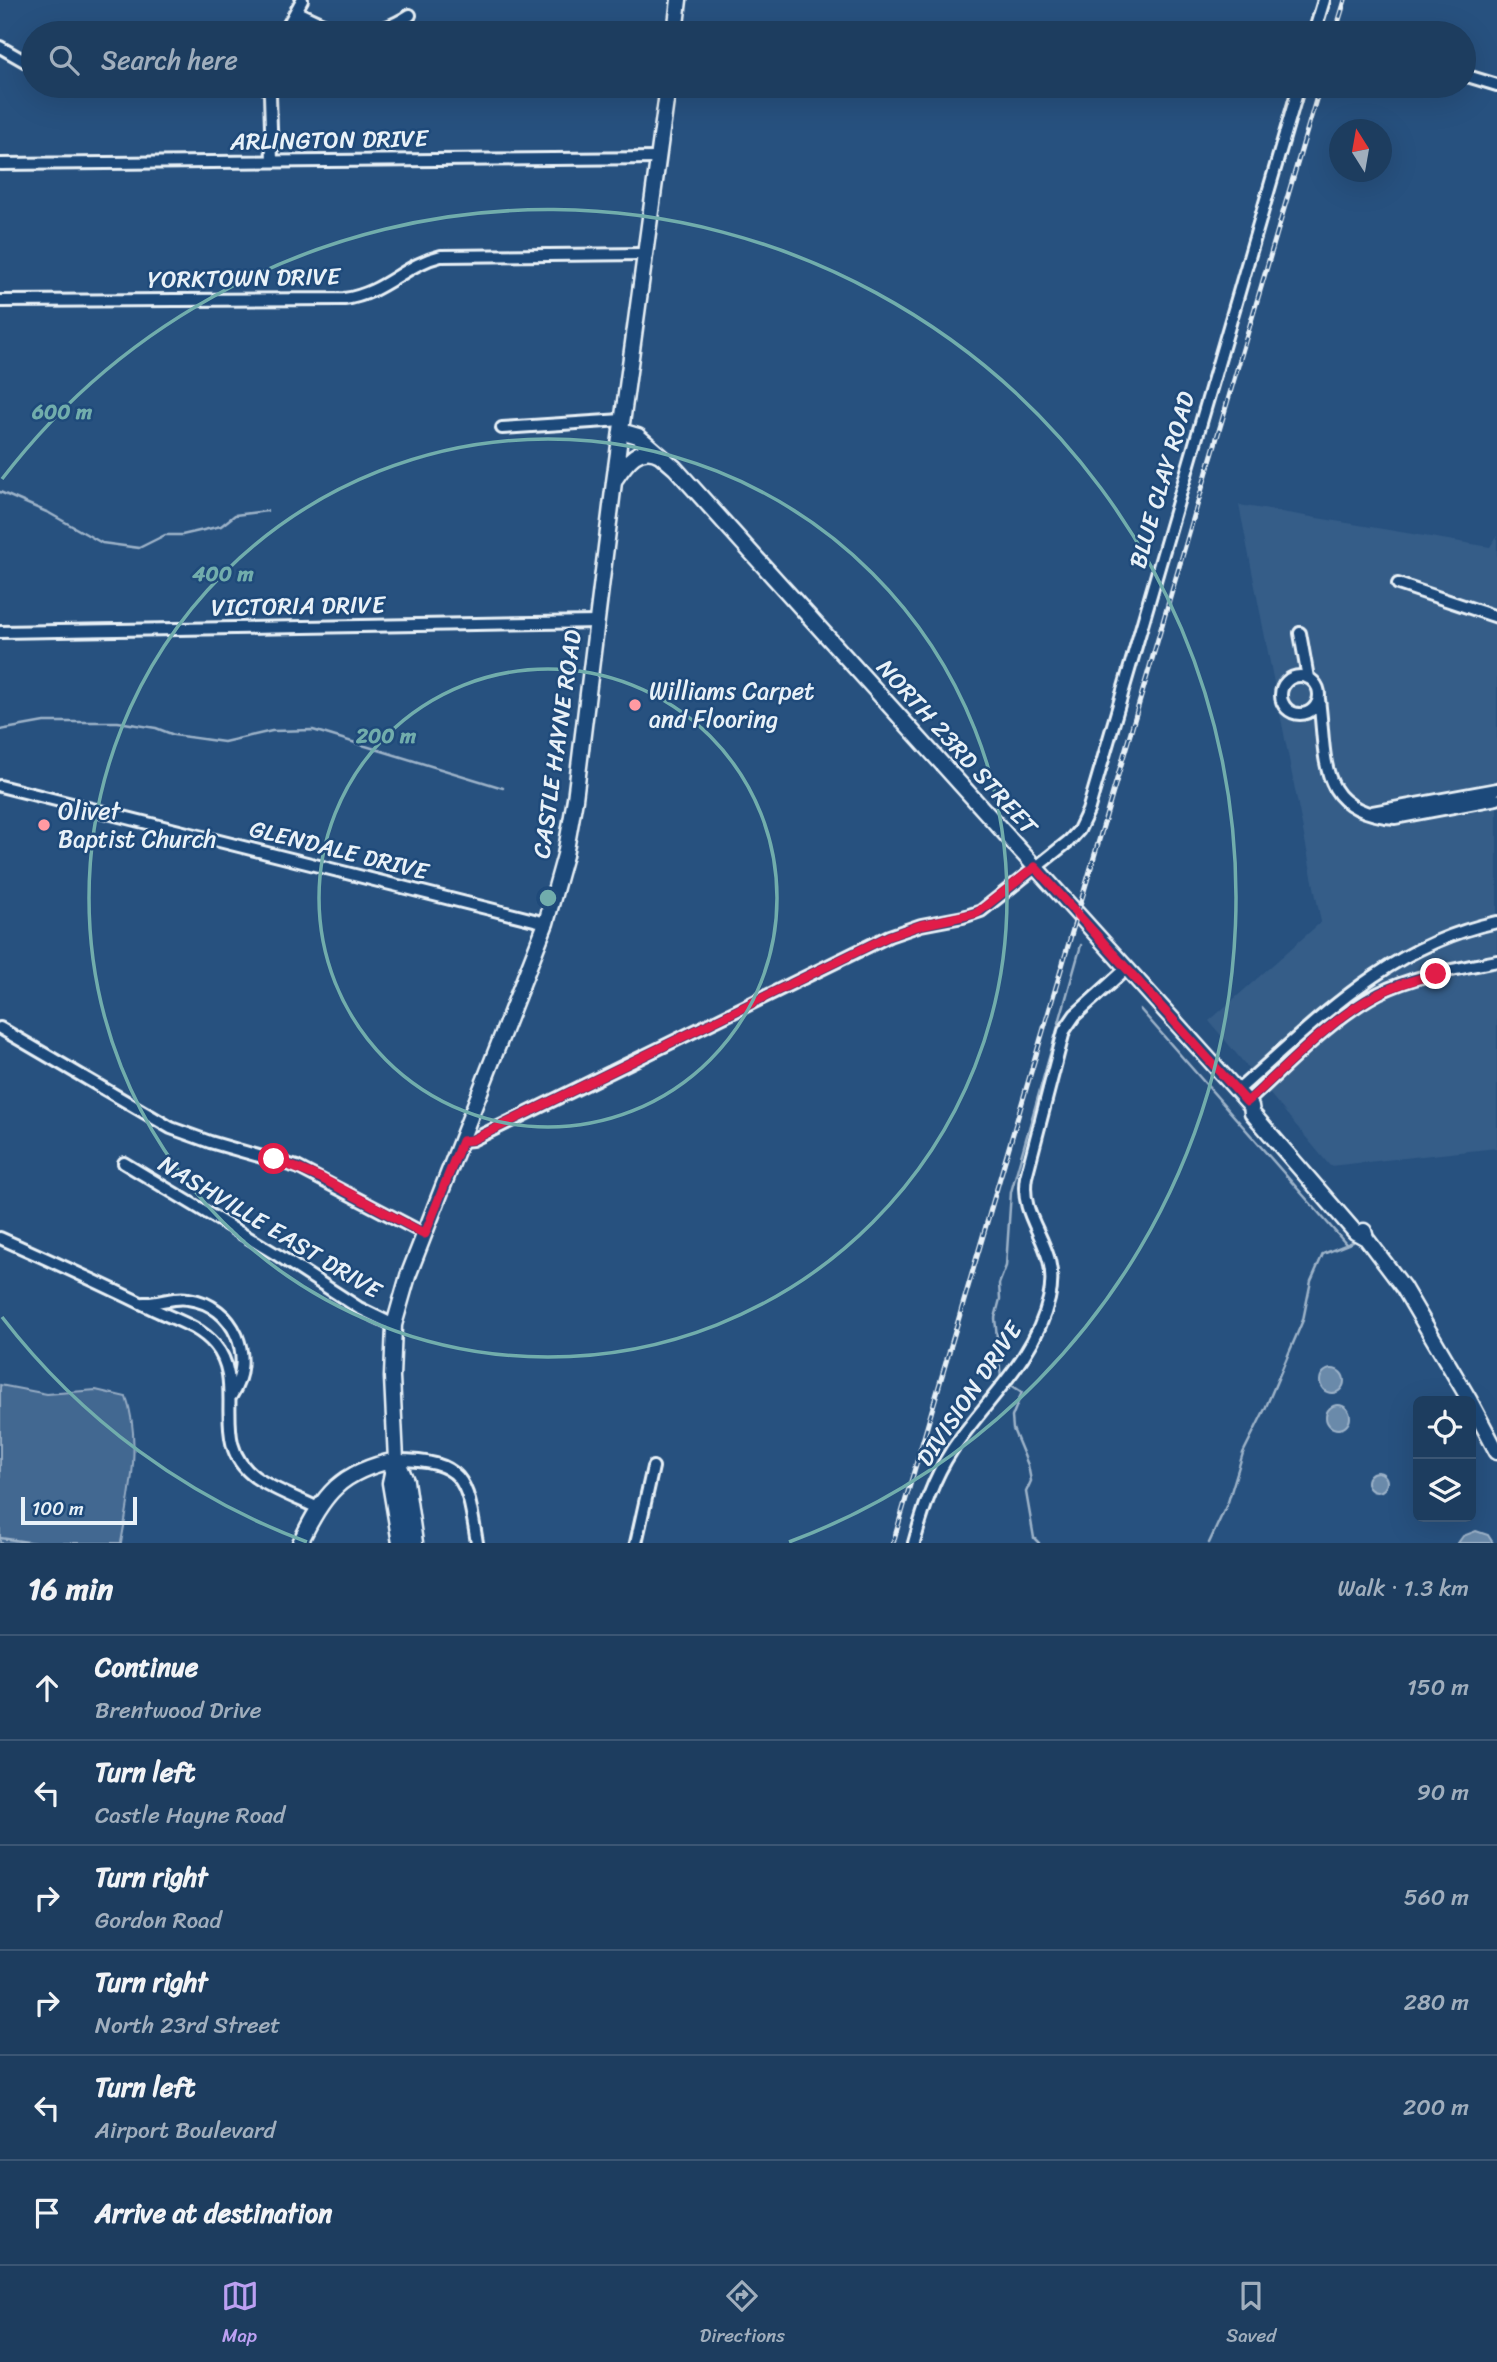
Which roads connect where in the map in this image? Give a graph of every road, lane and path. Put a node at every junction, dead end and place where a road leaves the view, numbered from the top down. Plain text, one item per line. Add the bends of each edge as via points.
1 (302, 0) edge
2 (680, 0) edge
3 (1324, 0) edge
4 (297, 12) junction
5 (410, 15) dead end
6 (291, 21) edge
7 (315, 21) edge
8 (401, 21) edge
9 (677, 21) edge
10 (1318, 21) edge
11 (0, 47) edge
12 (21, 59) edge
13 (1476, 79) edge
14 (1497, 85) edge
15 (271, 98) edge
16 (666, 98) edge
17 (1296, 98) edge
18 (659, 158) junction
19 (272, 161) junction
20 (0, 164) edge
21 (645, 254) junction
22 (0, 302) edge
23 (621, 426) junction
24 (502, 428) dead end
25 (663, 457) junction
26 (614, 482) junction
27 (1398, 584) dead end
28 (1497, 617) edge
29 (597, 622) junction
30 (0, 632) edge
31 (1300, 633) dead end
32 (1308, 678) junction
33 (1319, 699) junction
34 (1300, 714) junction
35 (1321, 733) junction
36 (0, 786) edge
37 (1497, 789) edge
38 (1497, 799) edge
39 (1368, 813) junction
40 (1035, 867) junction
41 (1497, 922) edge
42 (546, 923) junction
43 (1497, 961) edge
44 (1126, 969) junction
45 (0, 1028) edge
46 (1245, 1099) junction
47 (462, 1141) junction
48 (124, 1163) dead end
49 (425, 1234) junction
50 (0, 1238) edge
51 (143, 1303) junction
52 (394, 1325) junction
53 (231, 1396) junction
54 (1467, 1396) edge
55 (1476, 1413) edge
56 (1497, 1452) edge
57 (396, 1460) junction
58 (653, 1467) dead end
59 (318, 1508) junction
60 (300, 1543) edge
61 (401, 1543) edge
62 (415, 1543) edge
63 (477, 1543) edge
64 (636, 1543) edge
65 (914, 1543) edge

1 - 4 street
2 - 9 main road
3 - 10 street
4 - 6 street
4 - 7 street
5 - 8 street
11 - 12 street
13 - 14 street
15 - 19 street
16 - 18 main road, CASTLE HAYNE ROAD
17 - 40 street, BLUE CLAY ROAD via 1088,811 1074,836
18 - 19 street, ARLINGTON DRIVE
18 - 21 main road, CASTLE HAYNE ROAD
19 - 20 street, ARLINGTON DRIVE
21 - 22 street, YORKTOWN DRIVE via 441,256 420,263 372,292 344,299
21 - 23 main road, CASTLE HAYNE ROAD
23 - 24 street
23 - 25 main road, NORTH 23RD STREET
23 - 26 main road, CASTLE HAYNE ROAD
25 - 26 main road via 655,452 640,453
25 - 40 main road, NORTH 23RD STREET
26 - 29 main road, CASTLE HAYNE ROAD
27 - 28 street
29 - 30 street, VICTORIA DRIVE
29 - 42 main road, CASTLE HAYNE ROAD via 569,834
31 - 32 street
32 - 33 street via 1317,687
32 - 34 street via 1295,677 1282,689 1284,706
33 - 34 street via 1312,710
33 - 35 street
34 - 35 street
35 - 39 street via 1332,785 1343,800
36 - 42 street, GLENDALE DRIVE
37 - 39 street
38 - 39 street via 1395,818
40 - 44 main road, NORTH 23RD STREET
40 - 47 street, BLUE CLAY ROAD via 977,913 889,936
41 - 46 street via 1437,940 1387,965 1342,998
42 - 47 main road, CASTLE HAYNE ROAD
43 - 46 street via 1411,980 1378,994 1331,1026
44 - 46 main road, NORTH 23RD STREET
44 - 65 street, DIVISION DRIVE via 1075,1015 1064,1031 1026,1177 1027,1207 1051,1265 1046,1312 1021,1361 939,1471
45 - 49 street via 171,1128 297,1167
46 - 54 main road, NORTH 23RD STREET via 1269,1118 1363,1227
47 - 49 main road, CASTLE HAYNE ROAD
48 - 52 street, NASHVILLE EAST DRIVE
49 - 52 main road, CASTLE HAYNE ROAD
50 - 51 street
51 - 53 street via 196,1328 212,1342 224,1361
51 - 53 street via 191,1299 221,1313 235,1331 242,1364
52 - 57 main road, CASTLE HAYNE ROAD
53 - 59 street via 228,1431 244,1467 272,1487
55 - 56 main road, NORTH 23RD STREET
57 - 59 main road via 342,1480
57 - 61 highway via 391,1483
57 - 62 highway via 405,1481
57 - 63 street via 428,1461 457,1475 469,1497
58 - 64 street
59 - 60 main road

